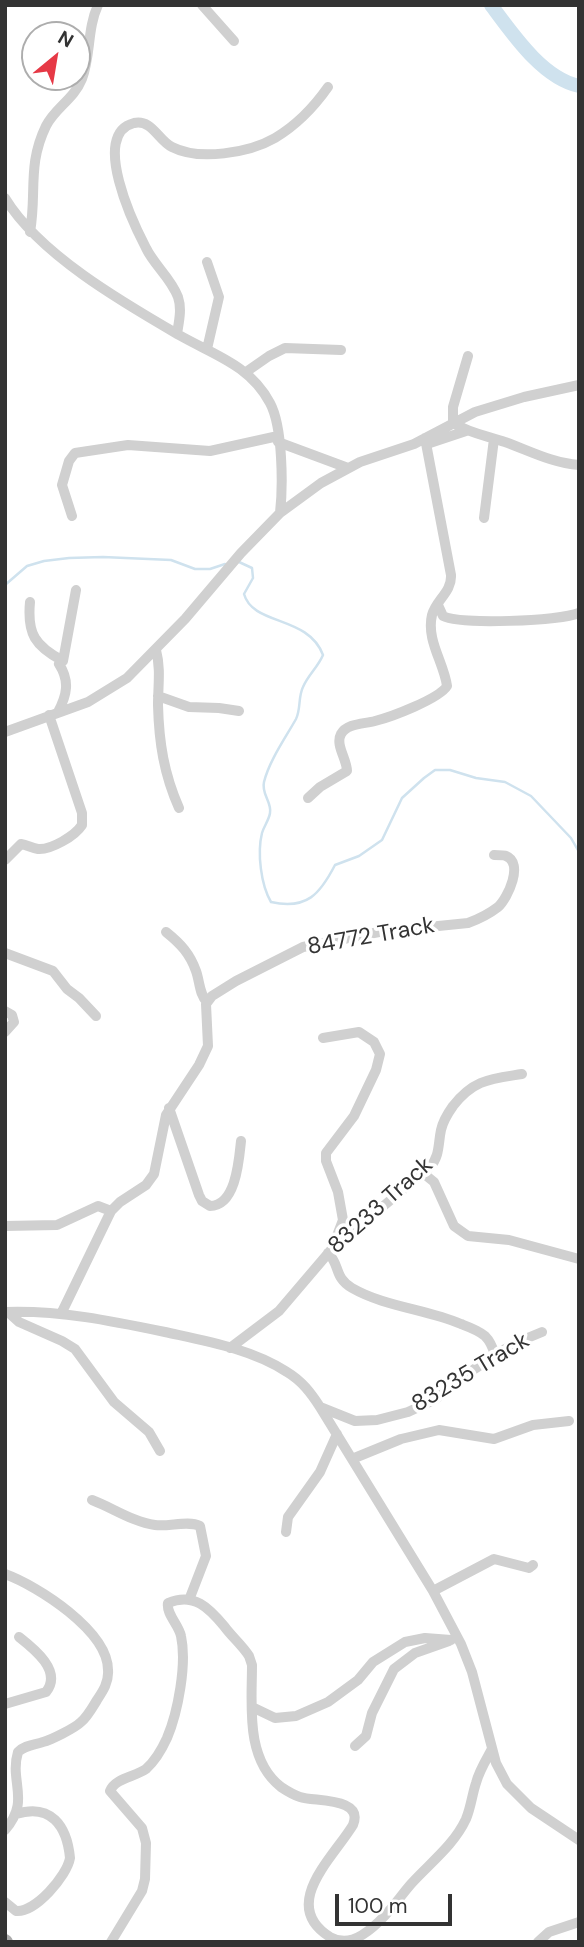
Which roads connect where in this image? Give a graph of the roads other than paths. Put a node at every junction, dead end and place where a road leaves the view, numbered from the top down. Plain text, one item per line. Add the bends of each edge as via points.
1 (98, 5) edge
2 (202, 5) edge
3 (234, 41) dead end
4 (328, 87) dead end
5 (5, 198) edge
6 (30, 232) junction
7 (207, 262) dead end
8 (177, 334) junction
9 (206, 349) junction
10 (341, 350) dead end
11 (468, 356) dead end
12 (246, 372) junction
13 (579, 385) edge
14 (453, 423) junction
15 (466, 431) junction
16 (278, 439) junction
17 (494, 439) junction
18 (426, 441) junction
19 (579, 465) edge
20 (348, 468) junction
21 (279, 513) junction
22 (72, 516) dead end
23 (484, 518) dead end
24 (76, 590) dead end
25 (30, 601) dead end
26 (438, 605) junction
27 (579, 613) edge
28 (156, 650) junction
29 (63, 661) junction
30 (158, 696) junction
31 (239, 711) dead end
32 (53, 713) junction
33 (5, 732) edge
34 (309, 798) dead end
35 (179, 808) dead end
36 (494, 855) dead end
37 (5, 860) edge
38 (166, 932) dead end
39 (5, 953) edge
40 (207, 1002) junction
41 (5, 1011) edge
42 (96, 1016) dead end
43 (5, 1032) edge
44 (323, 1038) dead end
45 (522, 1074) dead end
46 (169, 1108) junction
47 (241, 1141) dead end
48 (423, 1172) junction
49 (111, 1211) junction
50 (5, 1226) edge
51 (329, 1251) junction
52 (579, 1259) edge
53 (7, 1312) edge
54 (61, 1314) junction
55 (542, 1332) dead end
56 (230, 1348) junction
57 (495, 1355) junction
58 (320, 1407) junction
59 (569, 1421) dead end
60 (337, 1434) junction
61 (160, 1451) dead end
62 (352, 1460) junction
63 (92, 1500) dead end
64 (286, 1532) dead end
65 (533, 1565) dead end
66 (5, 1574) edge
67 (433, 1591) junction
68 (189, 1600) junction
69 (19, 1637) dead end
70 (454, 1638) junction
71 (5, 1704) edge
72 (252, 1707) junction
73 (355, 1746) dead end
74 (492, 1749) junction
75 (16, 1814) junction
76 (5, 1830) edge
77 (579, 1840) edge
78 (5, 1902) edge
79 (579, 1922) edge
80 (111, 1942) edge
81 (538, 1942) edge

1 - 6 street via 82,79 51,117 39,144 32,171
2 - 3 street
4 - 8 street via 276,138 224,153 198,155 174,148 143,123 122,130 115,152 120,184 146,248 177,296
5 - 6 street
6 - 8 street via 99,286
7 - 9 street via 219,297
8 - 9 street
9 - 12 street
10 - 12 street via 285,348
11 - 14 street
12 - 16 street via 271,404
13 - 14 street via 493,405
14 - 15 street
14 - 18 street
15 - 17 street
15 - 18 street
16 - 20 street
16 - 21 street via 283,480
16 - 22 street via 210,451 128,445 75,453 62,485
17 - 19 street via 545,459
17 - 23 street
18 - 20 street
18 - 26 street via 451,575 449,589
20 - 21 street
21 - 28 street
24 - 29 street
25 - 29 street via 34,637 46,652
26 - 27 street via 443,615 457,620 529,621
26 - 34 street via 432,631 446,688 388,717 345,729 339,744 346,771
28 - 30 street
28 - 32 street via 118,685 88,702
29 - 32 street via 59,664 65,673 65,698
30 - 31 street via 189,707
30 - 35 street via 162,762
32 - 33 street
32 - 37 street via 82,825 75,834 47,848 21,844
36 - 40 street, 84772 Track via 510,859 512,881 500,905 480,918 303,947 236,981
38 - 40 street via 189,954
39 - 42 street via 53,971
40 - 46 street via 208,1046
41 - 43 street via 14,1022
44 - 51 street via 359,1032 374,1042 380,1054 354,1116 326,1153 343,1220
45 - 48 street, 83233 Track via 484,1081 460,1097 442,1125 436,1159
46 - 47 street via 199,1195 209,1206 220,1203 233,1185
46 - 49 street via 154,1174
48 - 51 street, 83233 Track
48 - 52 street via 434,1182 454,1226 468,1236 509,1240
49 - 50 street via 98,1206 57,1225
49 - 54 street
51 - 56 street, 83233 Track via 279,1311
51 - 57 street via 340,1279 349,1286 475,1329 490,1341
53 - 54 street
53 - 61 street via 75,1349 114,1402 149,1432
54 - 56 street
55 - 57 street, 83235 Track
56 - 58 street via 288,1372
57 - 58 street, 83235 Track via 436,1399 408,1412 355,1421
58 - 60 street
59 - 62 street via 533,1425 499,1439 439,1430 401,1438
60 - 62 street
60 - 64 street via 320,1472 288,1517
62 - 67 street
63 - 68 street via 142,1522 200,1527 206,1556
65 - 67 street via 529,1568 494,1559
66 - 75 street via 39,1590 75,1617 108,1663 106,1685 82,1721 18,1752
67 - 70 street
68 - 72 street via 211,1610 249,1656
68 - 80 street via 167,1605 178,1624 183,1647 177,1702 167,1737 146,1769 111,1788 142,1828 146,1843 142,1891
69 - 71 street via 41,1656 51,1684 46,1692
70 - 72 street via 405,1642 373,1662 358,1680 324,1705 296,1716 275,1718
70 - 73 street via 415,1653 394,1669 366,1735
70 - 74 street via 472,1672
72 - 74 street via 261,1761 275,1781 302,1798 343,1804 355,1815 307,1904 317,1927 344,1941 359,1937 387,1915 452,1841 466,1818 479,1773
74 - 77 street via 513,1793
75 - 76 street
75 - 78 street via 33,1811 53,1817 71,1858 61,1881 27,1909 16,1911
79 - 81 street via 549,1932

